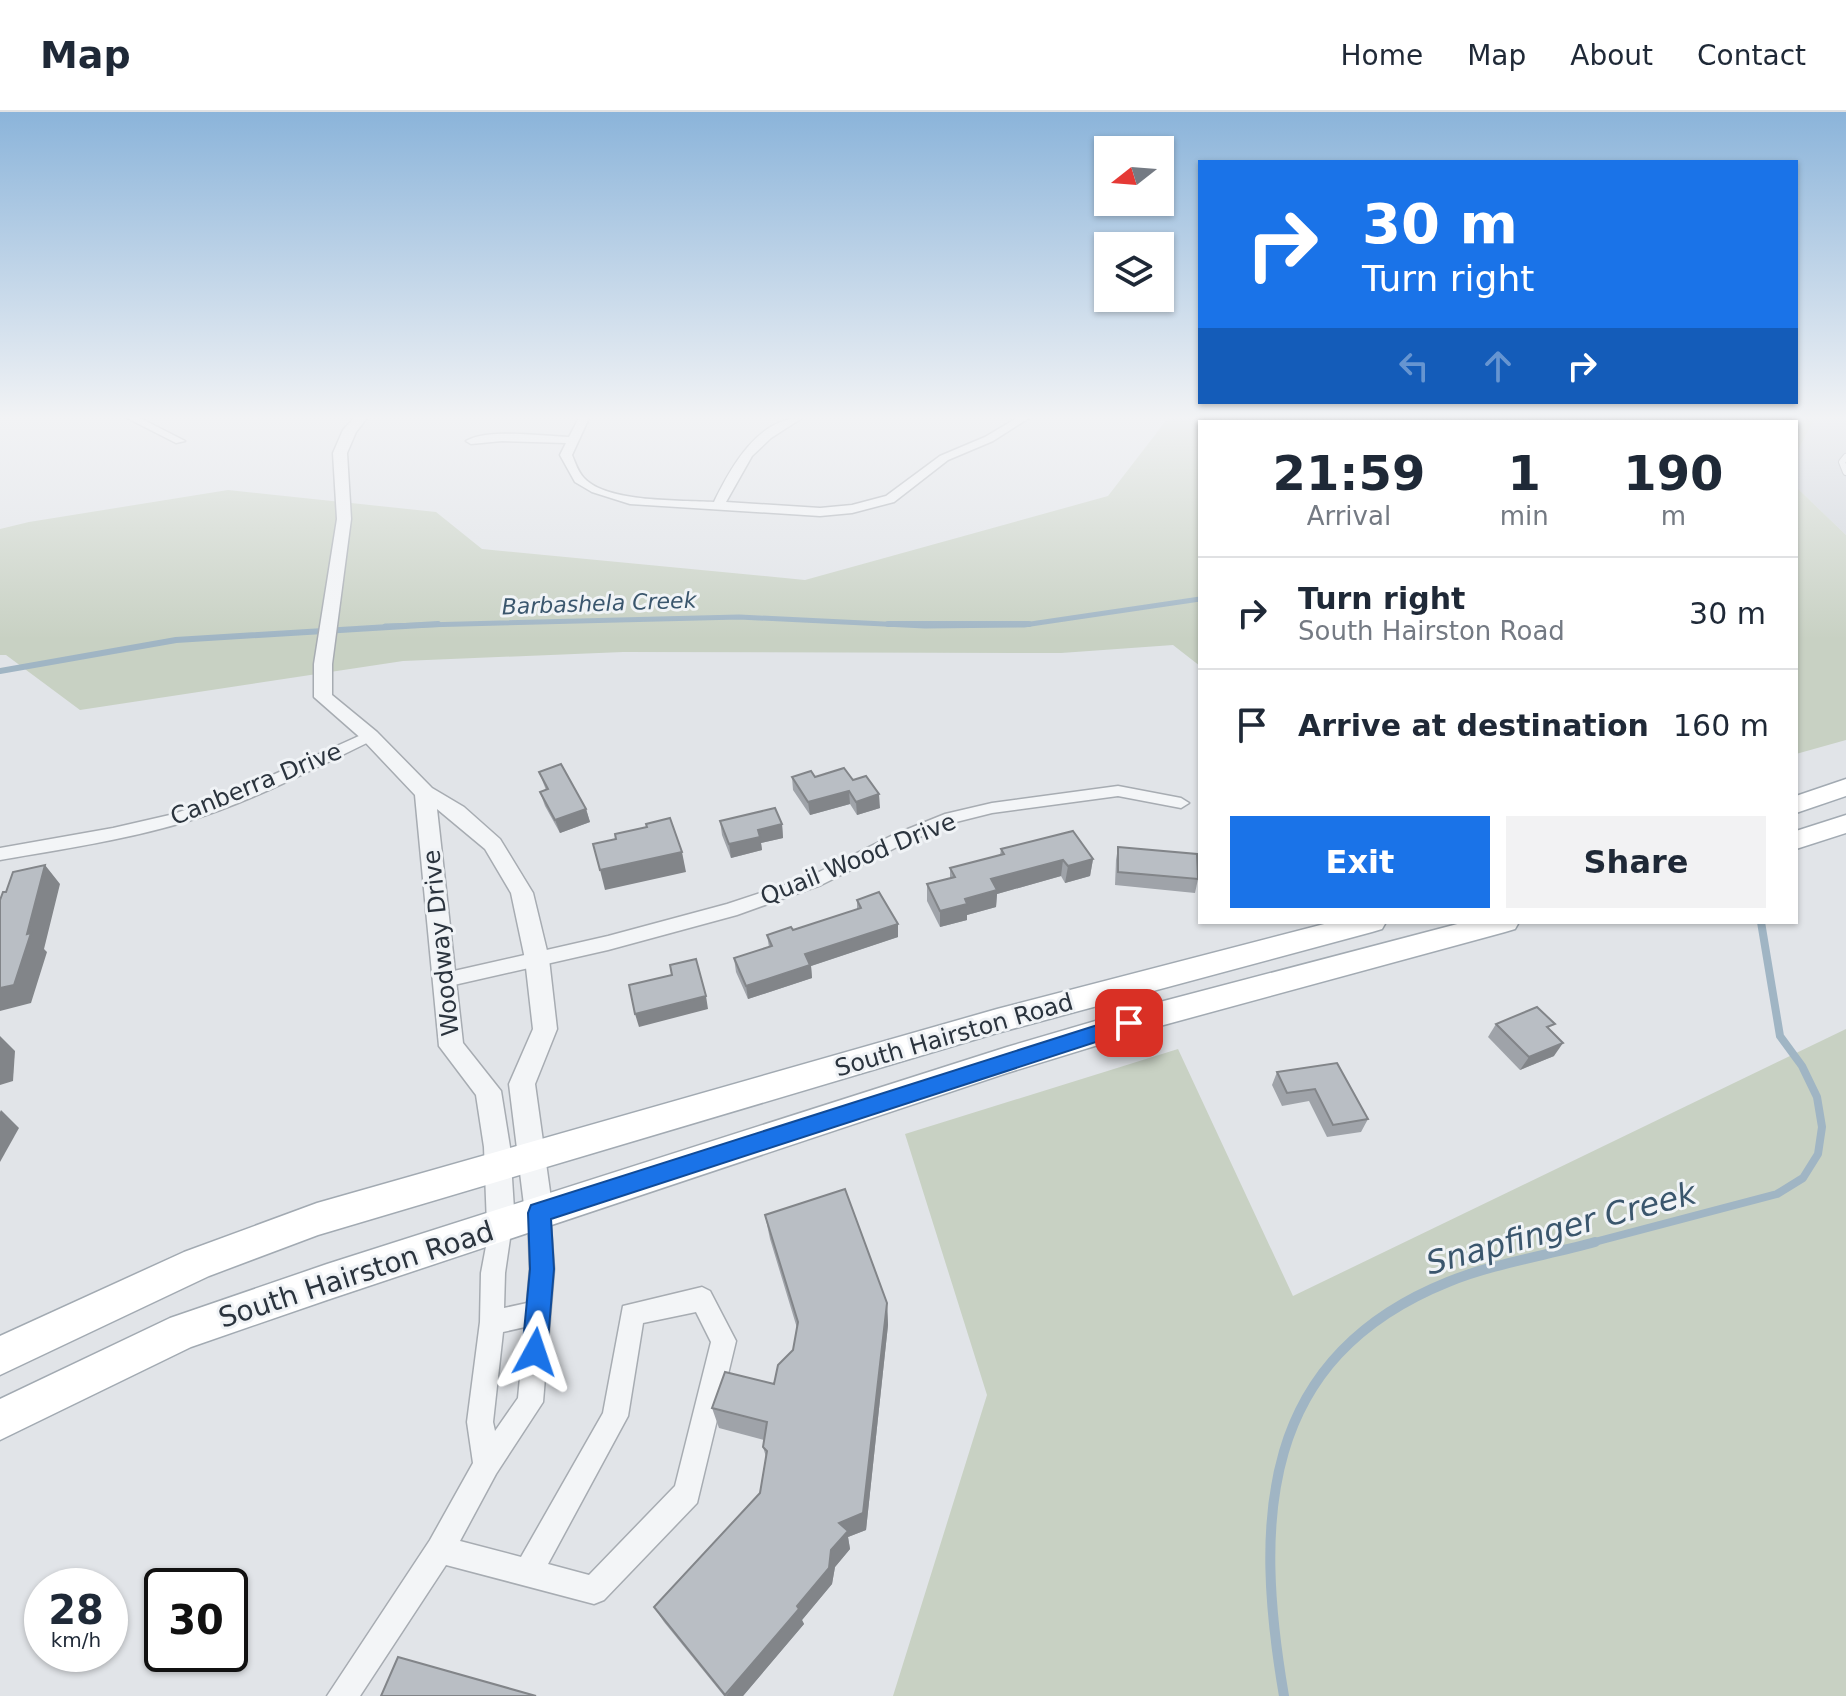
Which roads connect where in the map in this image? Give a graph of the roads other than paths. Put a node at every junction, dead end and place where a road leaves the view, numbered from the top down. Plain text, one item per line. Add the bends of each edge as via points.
1 (343, 492) edge
2 (603, 492) edge
3 (725, 492) edge
4 (897, 492) edge
5 (718, 506) junction
6 (370, 736) junction
7 (1846, 787) edge
8 (425, 793) junction
9 (1181, 803) dead end
10 (1798, 804) edge
11 (1846, 824) edge
12 (1801, 838) edge
13 (0, 854) edge
14 (1364, 924) edge
15 (1498, 924) edge
16 (537, 959) junction
17 (445, 980) junction
18 (532, 1159) junction
19 (498, 1169) junction
20 (539, 1213) junction
21 (501, 1225) junction
22 (538, 1313) junction
23 (492, 1322) junction
24 (0, 1356) edge
25 (0, 1420) edge
26 (487, 1465) junction
27 (440, 1550) junction
28 (528, 1573) junction
29 (342, 1696) edge

1 - 6 street, Woodway Drive via 323,697
2 - 5 street via 630,500
3 - 5 street
4 - 5 street via 881,502 820,512
6 - 8 street, Woodway Drive
6 - 13 street, Canberra Drive via 264,786 181,817
7 - 10 main road
8 - 16 street, Woodway Drive via 493,844 522,893
8 - 17 street, Woodway Drive
9 - 16 street, Quail Wood Drive via 1118,791 992,808 912,833 801,886 731,910
11 - 12 main road
14 - 18 main road, South Hairston Road via 997,1021
15 - 20 main road, South Hairston Road via 1160,1014
16 - 17 street, Quail Wood Drive
16 - 18 street, Woodway Drive via 545,1029 522,1084
17 - 19 street, Woodway Drive via 451,1046 488,1091
18 - 19 main road, South Hairston Road
18 - 20 street, Woodway Drive
19 - 21 street, Woodway Drive
19 - 24 main road, South Hairston Road via 317,1219 197,1264
20 - 21 main road, South Hairston Road
20 - 22 street
21 - 23 street
21 - 25 main road, South Hairston Road via 183,1331
22 - 23 street
22 - 26 street via 530,1402
23 - 26 street via 480,1422
26 - 27 street
27 - 28 street
27 - 29 street
28 - 28 street via 594,1590 687,1493 724,1341 702,1299 632,1314 615,1416

